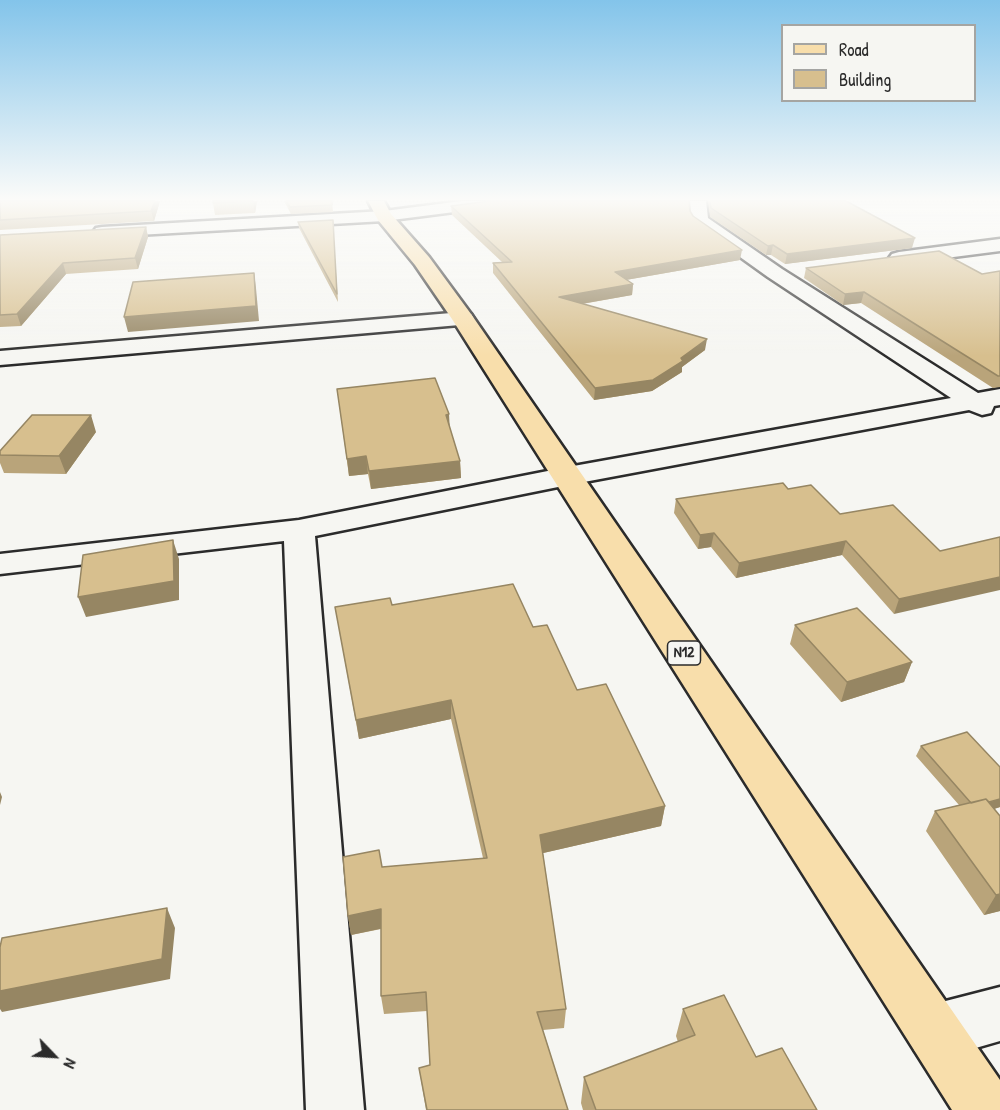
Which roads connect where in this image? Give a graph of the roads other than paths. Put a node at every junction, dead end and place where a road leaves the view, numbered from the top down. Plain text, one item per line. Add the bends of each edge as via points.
1 (416, 253) edge
2 (746, 253) edge
3 (938, 253) edge
4 (881, 260) edge
5 (810, 269) edge
6 (775, 273) junction
7 (463, 319) junction
8 (6, 358) edge
9 (0, 379) edge
10 (987, 399) edge
11 (1000, 420) edge
12 (568, 476) junction
13 (299, 530) junction
14 (0, 564) edge
15 (1000, 1014) edge
16 (934, 1032) junction
17 (335, 1110) edge
18 (986, 1110) edge

1 - 7 main road, N12
2 - 6 street
3 - 4 street
5 - 6 street
6 - 10 street
7 - 8 street
7 - 12 main road, N12
8 - 9 street
10 - 11 street
10 - 12 street
12 - 13 street
12 - 16 main road, N12
13 - 14 street
13 - 17 street
15 - 16 street
16 - 18 main road, N12

